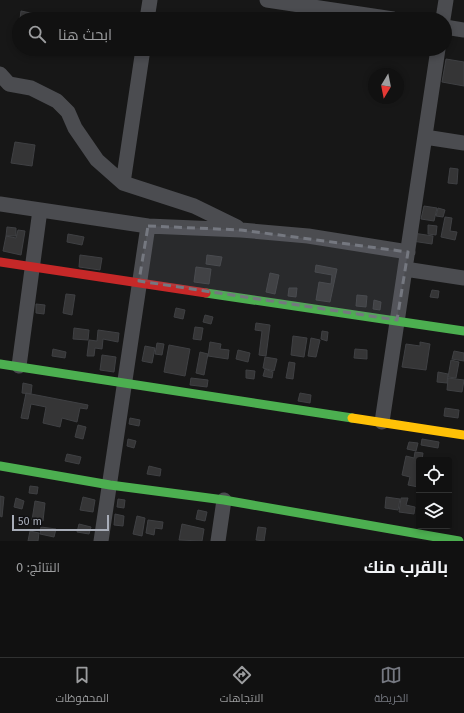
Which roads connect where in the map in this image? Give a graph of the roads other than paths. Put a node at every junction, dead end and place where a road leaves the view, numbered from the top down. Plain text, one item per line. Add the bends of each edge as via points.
1 (150, 0) edge
2 (267, 0) edge
3 (446, 0) edge
4 (148, 12) edge
5 (347, 12) edge
6 (444, 12) edge
7 (452, 28) edge
8 (464, 30) edge
9 (142, 56) edge
10 (437, 56) edge
11 (0, 74) edge
12 (425, 137) junction
13 (464, 143) edge
14 (123, 183) junction
15 (0, 204) edge
16 (40, 210) junction
17 (148, 226) junction
18 (242, 230) junction
19 (408, 252) junction
20 (0, 262) edge
21 (33, 267) junction
22 (405, 269) junction
23 (464, 278) edge
24 (139, 281) junction
25 (397, 320) junction
26 (464, 332) edge
27 (0, 364) edge
28 (19, 366) junction
29 (126, 382) junction
30 (382, 422) junction
31 (464, 435) edge
32 (0, 466) edge
33 (110, 484) junction
34 (224, 500) junction
35 (101, 541) edge
36 (218, 541) edge
37 (460, 541) edge

1 - 4 street
2 - 5 street
3 - 6 street
7 - 8 street
9 - 14 street
10 - 12 street
11 - 14 street via 9,84 31,88 57,101 68,112 75,128 97,160
12 - 13 street
12 - 19 street
14 - 18 street via 194,206
15 - 16 street
16 - 17 street
16 - 21 street
17 - 18 street
17 - 24 street
18 - 19 street via 308,236
19 - 22 street
20 - 21 street
21 - 24 street
21 - 28 street
22 - 23 street
22 - 25 street
24 - 25 street
24 - 29 street
25 - 26 street
25 - 30 street
27 - 28 street
28 - 29 street
29 - 30 street
29 - 33 street
30 - 31 street
32 - 33 street
33 - 34 street
33 - 35 street
34 - 36 street
34 - 37 street

